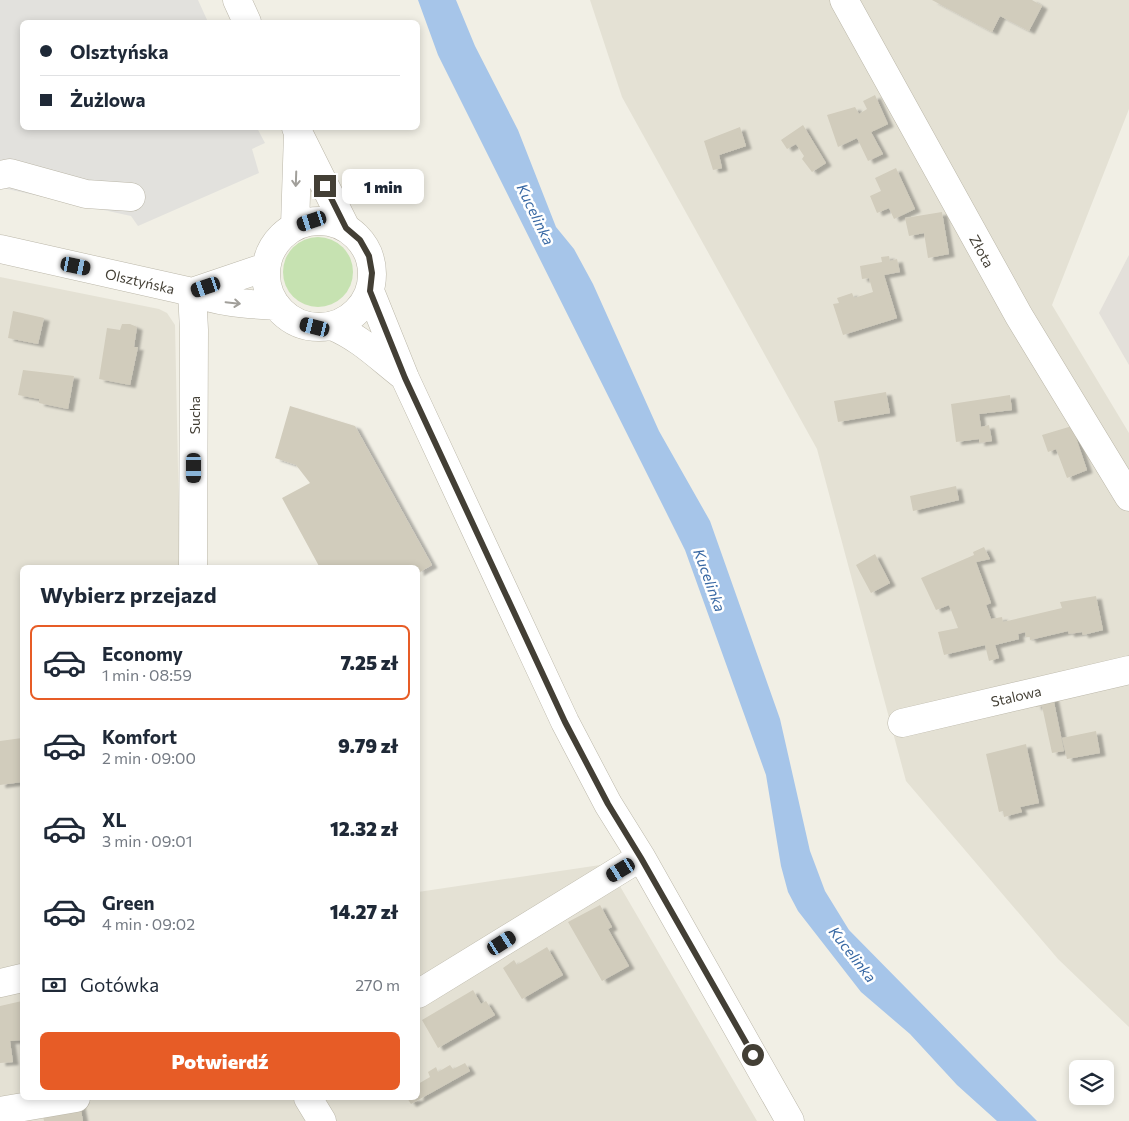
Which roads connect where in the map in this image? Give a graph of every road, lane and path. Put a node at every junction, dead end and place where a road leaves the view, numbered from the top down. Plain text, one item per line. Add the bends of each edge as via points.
1 (237, 0) edge
2 (844, 0) edge
3 (246, 20) edge
4 (297, 130) edge
5 (0, 175) edge
6 (131, 197) dead end
7 (295, 226) junction
8 (346, 228) junction
9 (0, 249) edge
10 (266, 267) junction
11 (370, 291) junction
12 (192, 292) junction
13 (277, 306) junction
14 (332, 326) junction
15 (405, 378) junction
16 (1129, 497) edge
17 (193, 565) edge
18 (1129, 670) edge
19 (902, 723) dead end
20 (641, 858) junction
21 (20, 978) edge
22 (0, 982) edge
23 (420, 993) edge
24 (64, 1100) edge
25 (309, 1100) edge
26 (0, 1111) edge
27 (322, 1121) edge
28 (790, 1121) edge

1 - 3 street
2 - 16 street, Złota via 1019,316
4 -> 7 street
4 - 8 street
5 - 6 street via 10,173 86,194
7 - 8 street via 312,221 330,222
7 - 10 street via 280,237 270,251
8 - 11 street via 360,240 369,256 372,273
9 - 12 street, Olsztyńska
10 - 12 street, Olsztyńska
10 - 13 street via 266,284
11 - 14 street via 361,307 348,319
11 - 15 street
12 -> 13 street, Olsztyńska via 230,303
12 - 17 street, Sucha
13 - 14 street via 298,323
14 - 15 street via 347,332
15 - 20 street via 565,722
18 - 19 street, Stalowa
20 - 23 street
20 - 28 street
21 - 22 street
24 - 26 street
25 - 27 street

